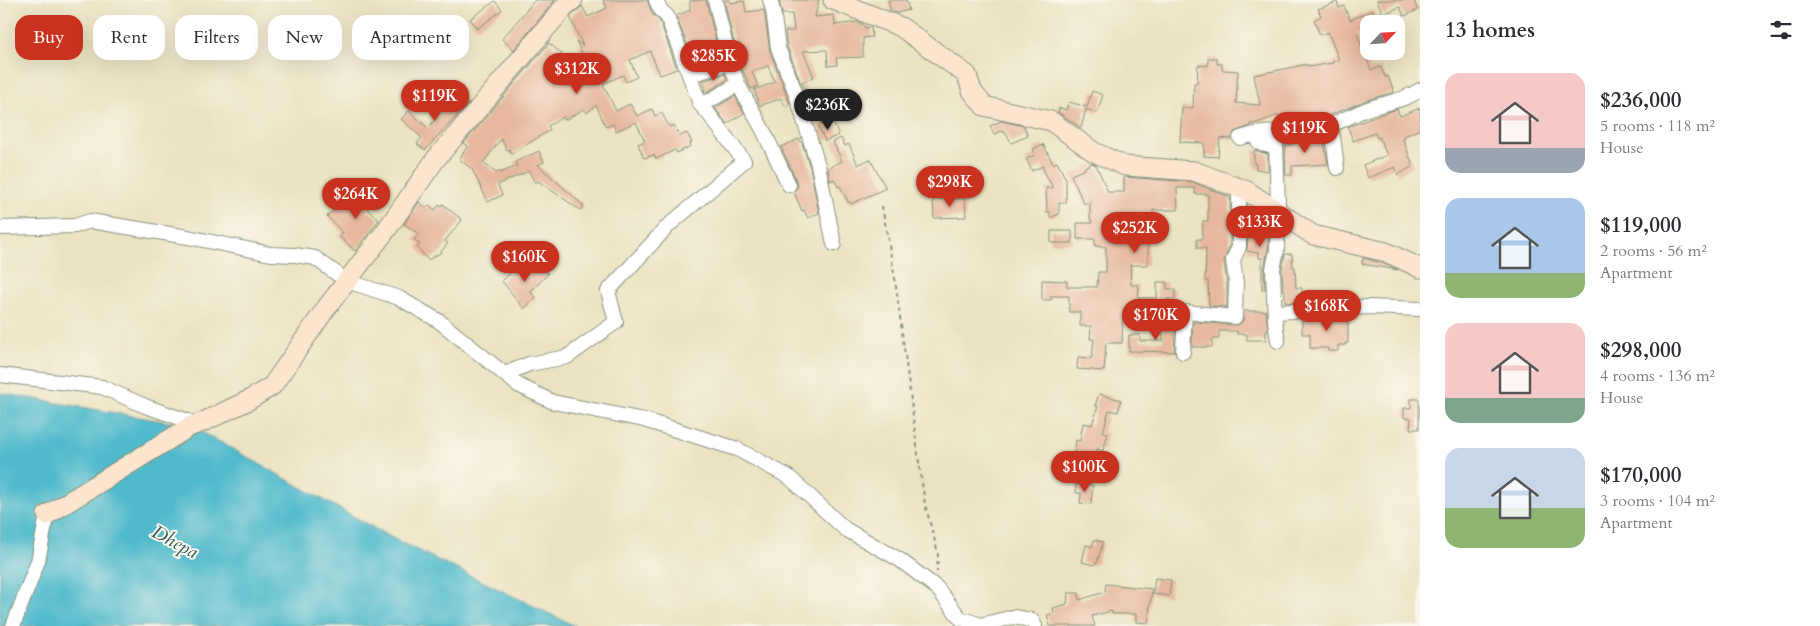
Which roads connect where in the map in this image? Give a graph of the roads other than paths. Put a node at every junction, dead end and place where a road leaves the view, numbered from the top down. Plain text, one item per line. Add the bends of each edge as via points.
1 (573, 0) edge
2 (656, 0) edge
3 (715, 0) edge
4 (770, 0) edge
5 (833, 0) edge
6 (730, 63) junction
7 (690, 75) junction
8 (738, 84) junction
9 (1420, 90) edge
10 (700, 104) junction
11 (1327, 127) junction
12 (1337, 168) dead end
13 (789, 185) dead end
14 (1239, 188) junction
15 (0, 228) edge
16 (834, 244) dead end
17 (1420, 268) edge
18 (347, 281) junction
19 (1420, 309) edge
20 (1275, 312) junction
21 (1278, 341) dead end
22 (1183, 352) dead end
23 (505, 374) junction
24 (0, 375) edge
25 (197, 424) junction
26 (47, 515) joint
27 (12, 626) edge
28 (1036, 626) edge

1 - 18 street via 435,160
2 - 7 street via 667,16
3 - 6 street
4 - 16 street via 778,48 793,84 818,165
5 - 14 street via 901,27 967,75 972,91 984,106 1051,121 1094,152 1125,166 1194,171
6 - 7 street
6 - 8 street
7 - 10 street
8 - 10 street
8 - 13 street
9 - 11 street via 1408,98 1370,108
10 - 23 street via 744,162 668,226 608,291 616,322 567,357 529,364
11 - 12 street via 1333,136
11 - 20 street via 1247,136 1263,146 1276,145
14 - 17 street via 1313,235 1386,252
14 - 22 street via 1239,247 1233,260 1236,283 1234,317 1185,312
15 - 18 street via 75,226 90,220 271,254 315,258
18 - 23 street via 399,298 439,321
18 - 25 street via 272,386 250,400
19 - 20 street via 1369,307
20 - 21 street
23 - 28 street via 518,385 552,402 644,420 737,449 789,477 844,529 900,560 937,588 960,618 981,625 1012,617 1032,620
24 - 25 street via 102,387
25 - 26 street
26 - 27 street via 38,560

